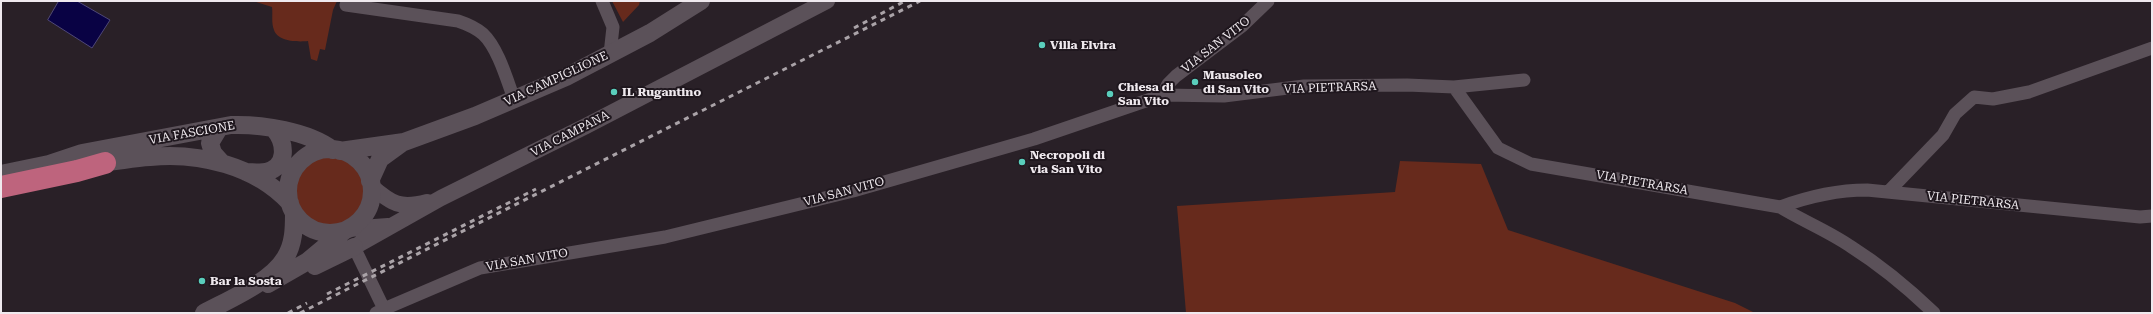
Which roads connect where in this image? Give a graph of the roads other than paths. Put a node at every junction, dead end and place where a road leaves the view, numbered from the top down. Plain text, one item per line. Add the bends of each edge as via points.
1 (602, 1) edge
2 (701, 1) edge
3 (827, 1) edge
4 (1268, 1) edge
5 (346, 5) dead end
6 (2152, 48) edge
7 (610, 54) junction
8 (1524, 80) dead end
9 (1454, 87) junction
10 (1163, 95) junction
11 (514, 99) junction
12 (219, 128) junction
13 (274, 129) junction
14 (404, 142) junction
15 (336, 150) junction
16 (221, 162) junction
17 (105, 163) junction
18 (49, 164) junction
19 (246, 172) junction
20 (1, 174) edge
21 (371, 184) junction
22 (1, 187) edge
23 (1889, 191) junction
24 (441, 198) junction
25 (1780, 207) junction
26 (292, 208) junction
27 (2152, 216) edge
28 (394, 226) junction
29 (346, 230) junction
30 (354, 247) junction
31 (277, 280) junction
32 (237, 295) junction
33 (380, 311) edge
34 (204, 313) edge
35 (1934, 313) edge

1 - 7 street via 613,26
2 - 7 main road, VIA CAMPIGLIONE
3 - 24 street, VIA CAMPANA
4 - 10 street, VIA SAN VITO via 1237,30 1176,76 1168,84
5 - 11 street via 458,21 470,26 484,35 496,54
6 - 23 street via 2029,92 1993,99 1974,97 1955,114 1943,135
7 - 11 main road, VIA CAMPIGLIONE via 566,77
8 - 9 street
9 - 10 street, VIA PIETRARSA via 1304,86 1224,96
9 - 25 street, VIA PIETRARSA via 1498,148 1531,164
10 - 33 street, VIA SAN VITO via 1034,139 853,191 665,237 480,268
11 - 14 main road, VIA CAMPIGLIONE
12 - 13 main road, VIA FASCIONE via 248,125
12 - 16 main road via 210,143 213,153
12 - 18 main road, VIA FASCIONE via 82,153
13 - 15 main road, VIA FASCIONE via 317,140
13 - 19 main road via 283,143 284,151 278,165 264,172
14 - 15 main road, VIA CAMPIGLIONE
14 - 21 main road, VIA CAMPIGLIONE via 380,159
15 - 21 main road via 359,162
15 - 26 main road via 313,153 297,165 289,183
16 - 17 main road, VIA FASCIONE via 166,156
16 - 19 main road, VIA FASCIONE
17 - 18 main road, VIA FASCIONE
17 - 22 highway
18 - 20 main road, VIA FASCIONE
19 - 26 main road, VIA FASCIONE via 273,188
21 - 24 street, VIA CAMPANA via 388,200 404,206
21 - 29 main road via 371,196 366,211 357,223
23 - 25 street, VIA PIETRARSA via 1842,190 1811,196
23 - 27 street, VIA PIETRARSA via 1980,202
24 - 28 street, VIA CAMPANA
25 - 35 street via 1849,245 1907,287
26 - 29 main road via 304,224 316,231 325,233
26 - 32 main road via 293,237 285,258 263,278
28 - 29 street
28 - 30 street, VIA CAMPANA
29 - 31 main road via 308,261
30 - 31 main road via 295,275
30 - 33 street via 373,285
31 - 32 main road
32 - 34 main road

